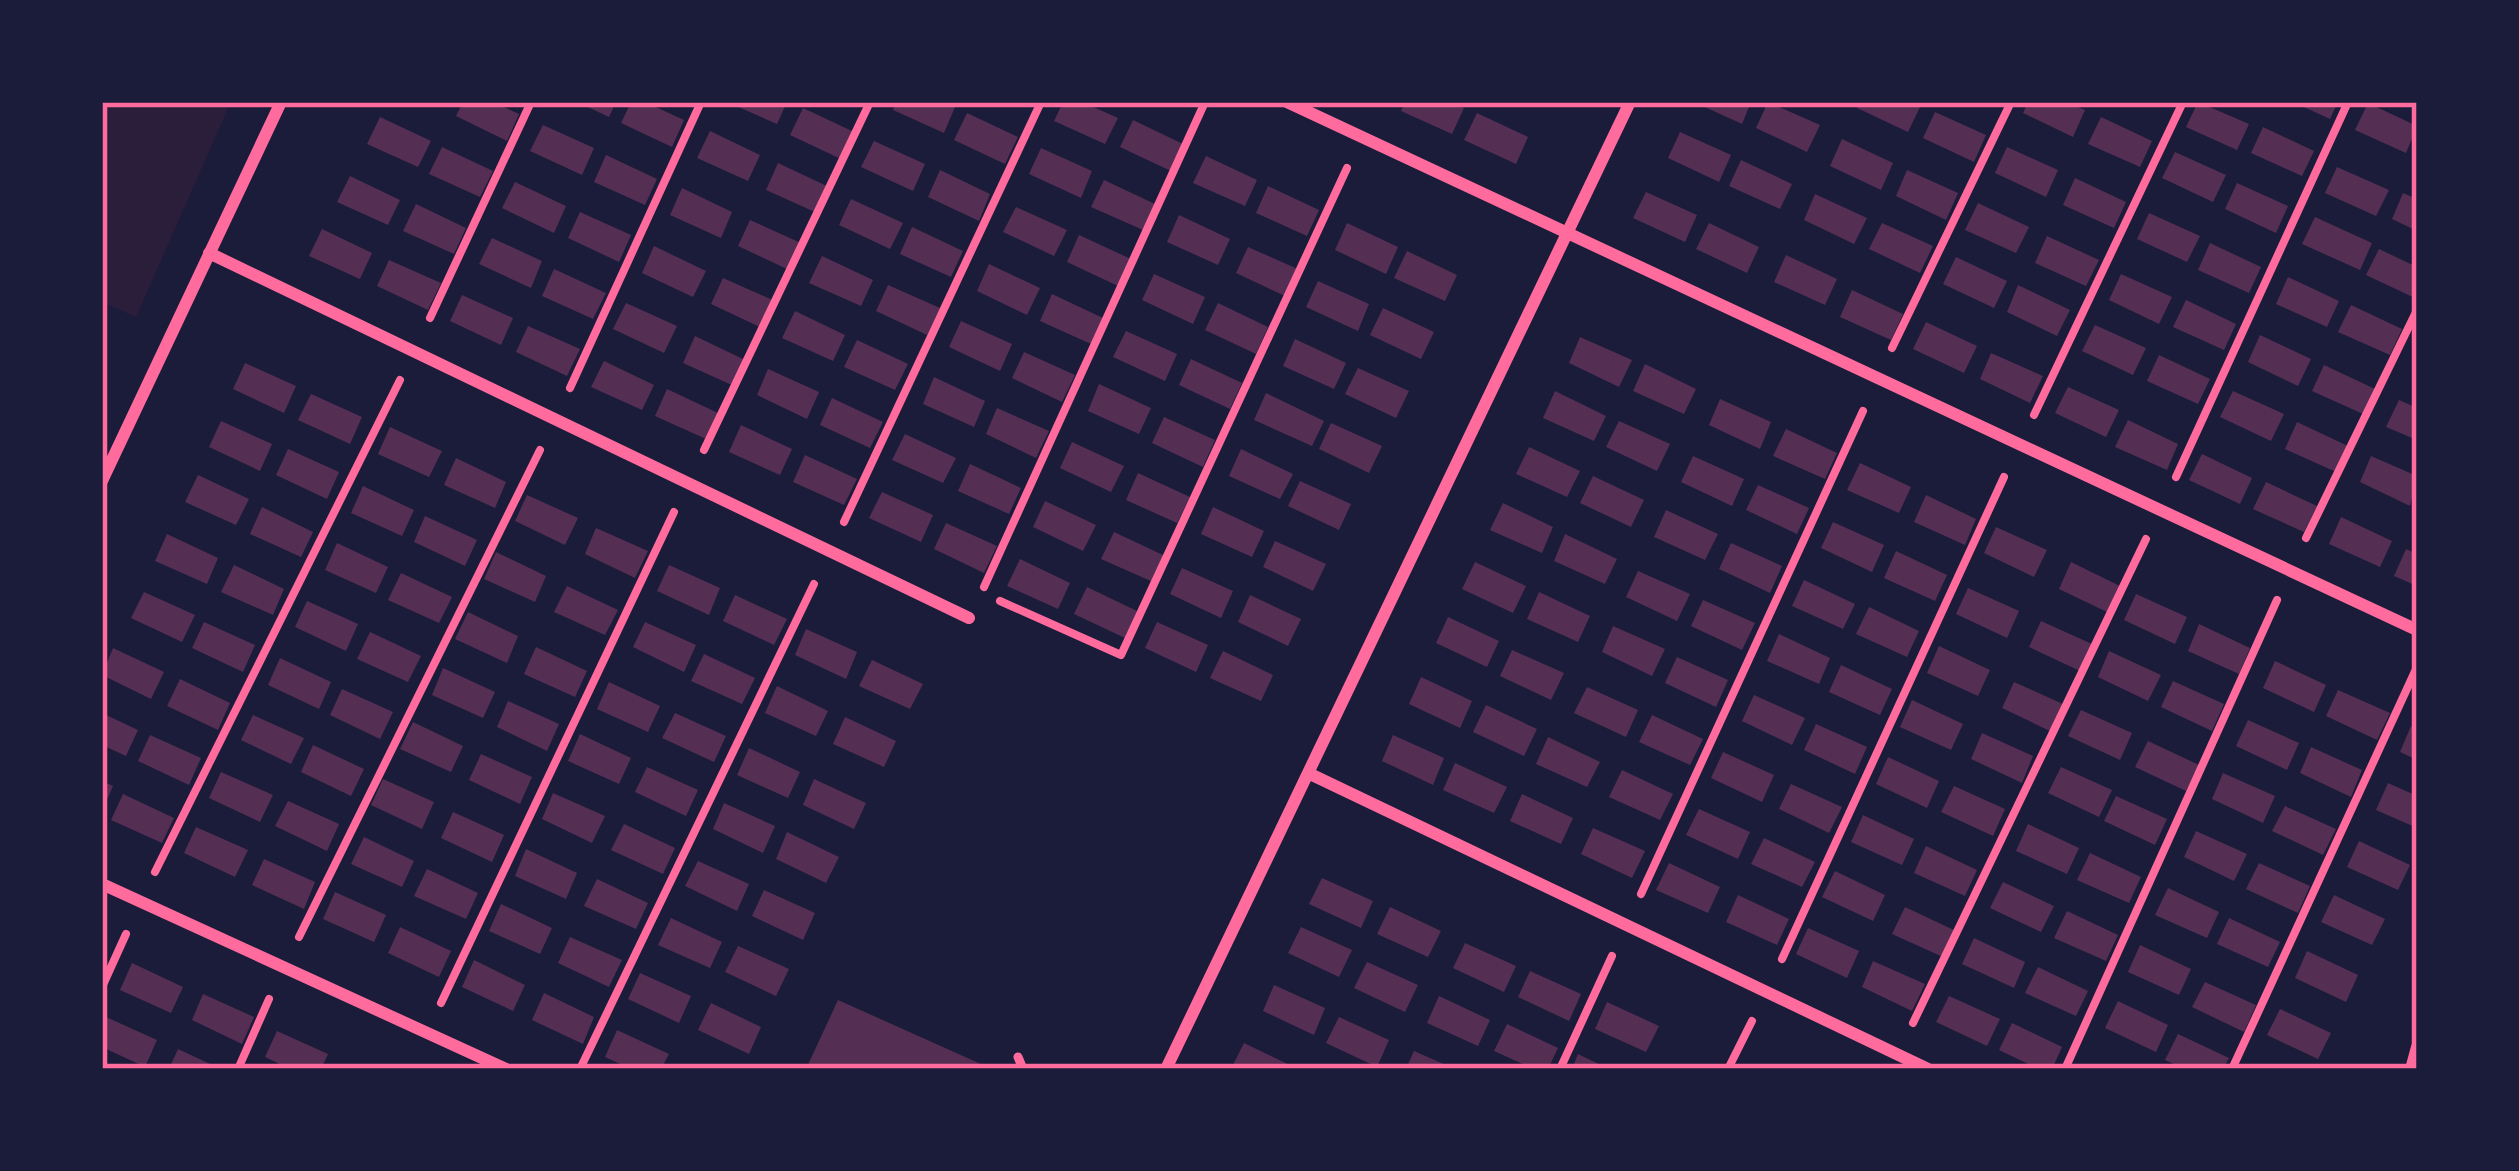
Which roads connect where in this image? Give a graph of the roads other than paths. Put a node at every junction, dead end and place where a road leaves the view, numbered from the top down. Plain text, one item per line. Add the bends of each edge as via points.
1 (280, 102) edge
2 (1287, 102) edge
3 (1630, 102) edge
4 (1568, 233) junction
5 (209, 253) junction
6 (102, 481) edge
7 (969, 618) road end
8 (2417, 630) edge
9 (1309, 772) junction
10 (102, 884) edge
11 (2417, 1047) edge
12 (1018, 1057) dead end
13 (506, 1069) edge
14 (1024, 1069) edge
15 (1166, 1069) edge
16 (1928, 1069) edge
17 (2410, 1069) edge

1 - 5 street
2 - 4 street
3 - 4 street
4 - 8 street
4 - 9 street
5 - 6 street
5 - 7 street
9 - 15 street
9 - 16 street
10 - 13 street
11 - 17 street
12 - 14 lane

